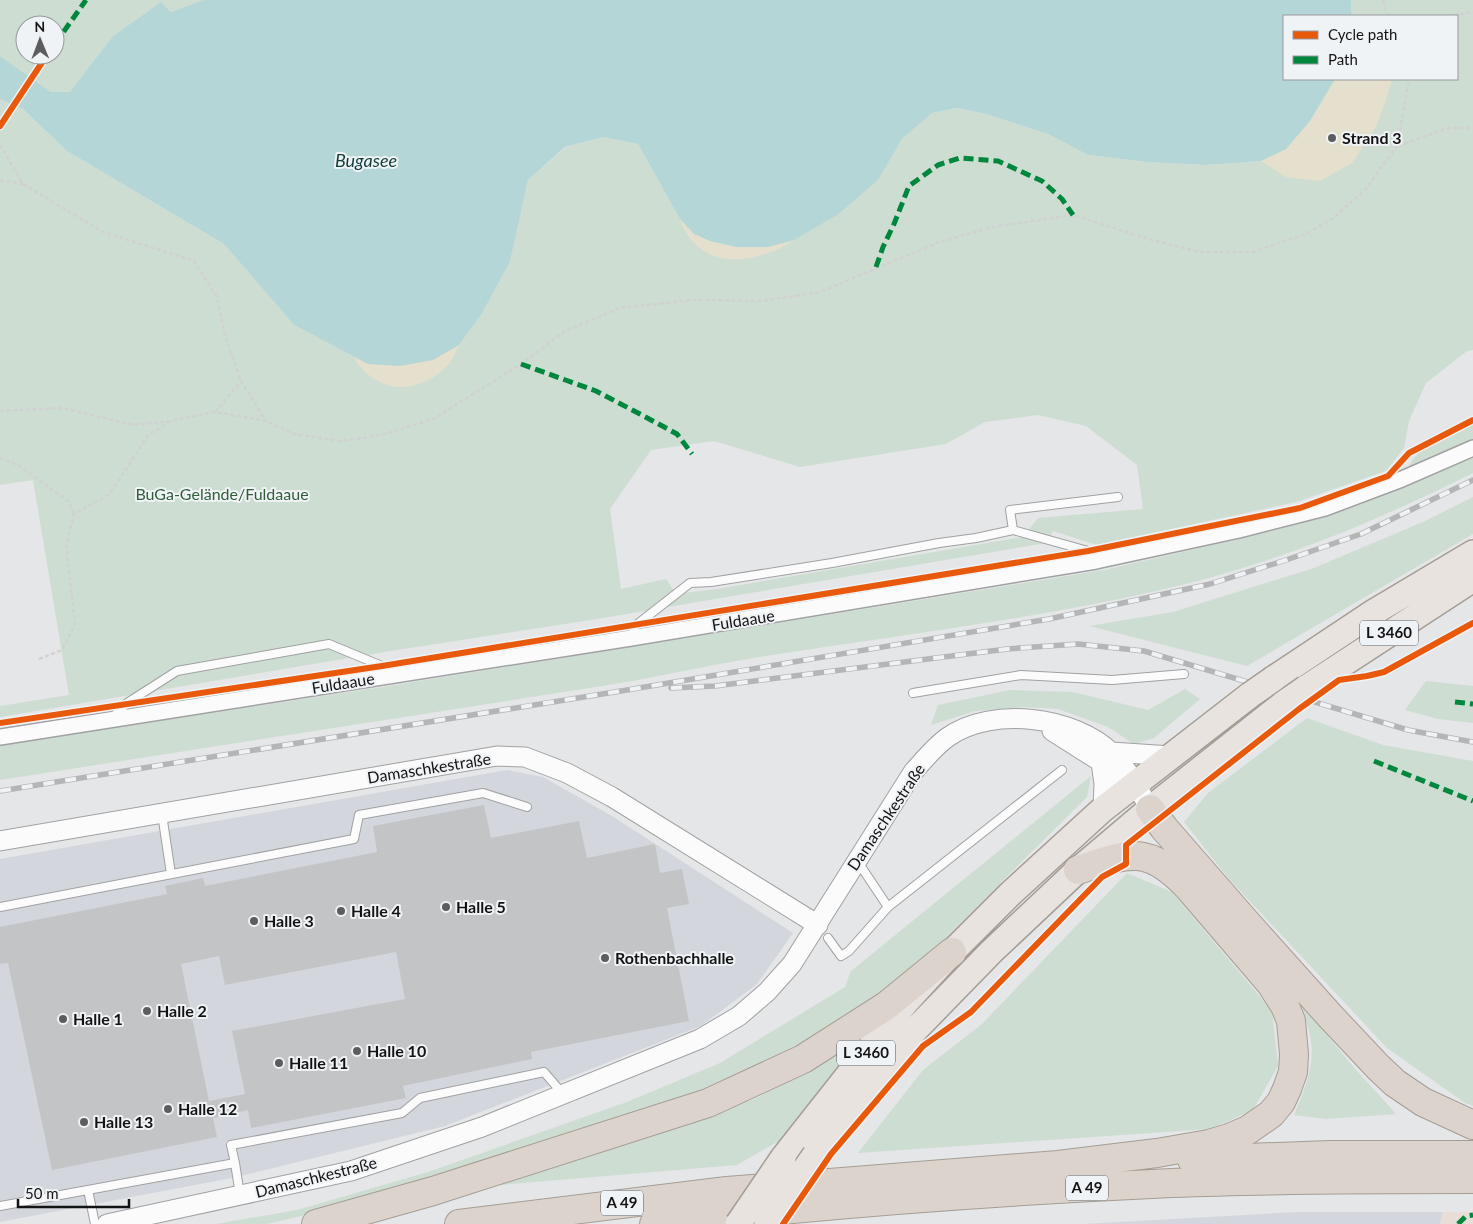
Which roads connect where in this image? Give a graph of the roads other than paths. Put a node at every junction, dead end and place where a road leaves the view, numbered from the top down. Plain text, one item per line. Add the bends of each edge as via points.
1 (1473, 448) edge
2 (1118, 497) dead end
3 (1013, 530) junction
4 (1473, 553) edge
5 (1096, 561) junction
6 (1473, 579) edge
7 (631, 638) junction
8 (1184, 674) dead end
9 (387, 676) junction
10 (913, 693) dead end
11 (110, 721) junction
12 (0, 737) edge
13 (1171, 756) junction
14 (1106, 757) junction
15 (1062, 770) dead end
16 (1132, 786) junction
17 (527, 807) dead end
18 (1103, 809) junction
19 (1150, 809) junction
20 (162, 812) junction
21 (0, 841) edge
22 (856, 861) junction
23 (1078, 870) junction
24 (171, 874) junction
25 (0, 907) edge
26 (888, 907) junction
27 (823, 931) junction
28 (952, 952) junction
29 (563, 1094) junction
30 (1473, 1125) edge
31 (1473, 1155) edge
32 (235, 1164) junction
33 (1058, 1165) junction
34 (1473, 1179) edge
35 (88, 1190) junction
36 (240, 1195) junction
37 (0, 1206) edge
38 (95, 1224) edge
39 (107, 1224) edge
40 (316, 1224) edge
41 (459, 1224) edge
42 (654, 1224) edge
43 (738, 1224) edge
44 (767, 1224) edge

1 - 5 street, Fuldaaue via 1325,508
2 - 3 lane via 1010,510
3 - 5 lane via 1088,551
3 - 7 lane via 832,563 690,583 636,626
4 - 13 main road, L 3460, bridge via 1374,612 1250,695
5 - 7 street, Fuldaaue
6 - 19 main road, L 3460, bridge via 1283,704
7 - 9 street, Fuldaaue
8 - 10 lane via 1112,680 1021,675
9 - 11 street, Fuldaaue
9 - 11 lane via 382,666 329,644 177,671 127,703
11 - 12 street, Fuldaaue
13 - 14 street, Damaschkestraße
13 - 16 main road, L 3460
14 - 16 street, Damaschkestraße
14 - 18 street
14 - 22 street, Damaschkestraße via 1031,719 1002,718 968,727 948,737 913,772
15 - 26 lane
16 - 18 main road, L 3460
16 - 19 street, Damaschkestraße
17 - 24 lane via 483,793 359,815 354,839
18 - 28 main road, L 3460
19 - 23 main road, L 3460
19 - 30 highway via 1245,921 1394,1083 1423,1102
20 - 21 street, Damaschkestraße
20 - 24 lane
20 - 27 street, Damaschkestraße via 497,756 525,757 567,773 612,797
22 - 26 lane
22 - 27 street, Damaschkestraße
23 - 33 highway via 1120,856 1138,856 1159,862 1174,873 1271,984 1285,1006 1291,1021 1293,1072 1281,1102 1271,1114 1229,1138 1157,1153
23 - 44 main road, L 3460, bridge via 916,1029 815,1155
24 - 25 lane
26 - 27 lane via 849,952 841,956
27 - 29 street, Damaschkestraße via 767,992 740,1016 700,1039
28 - 40 highway via 886,1006 803,1059 708,1104 433,1191
28 - 43 main road, L 3460, bridge via 906,1002 783,1158
29 - 32 lane via 544,1072 420,1098 402,1113 231,1144
29 - 36 street, Damaschkestraße via 482,1127 351,1171
31 - 33 highway, A 49 via 1330,1155
32 - 35 lane
32 - 36 lane
33 - 41 highway, A 49 via 727,1191
34 - 42 highway, A 49 via 1173,1183 841,1205
35 - 37 lane
35 - 38 lane
36 - 39 street, Damaschkestraße

